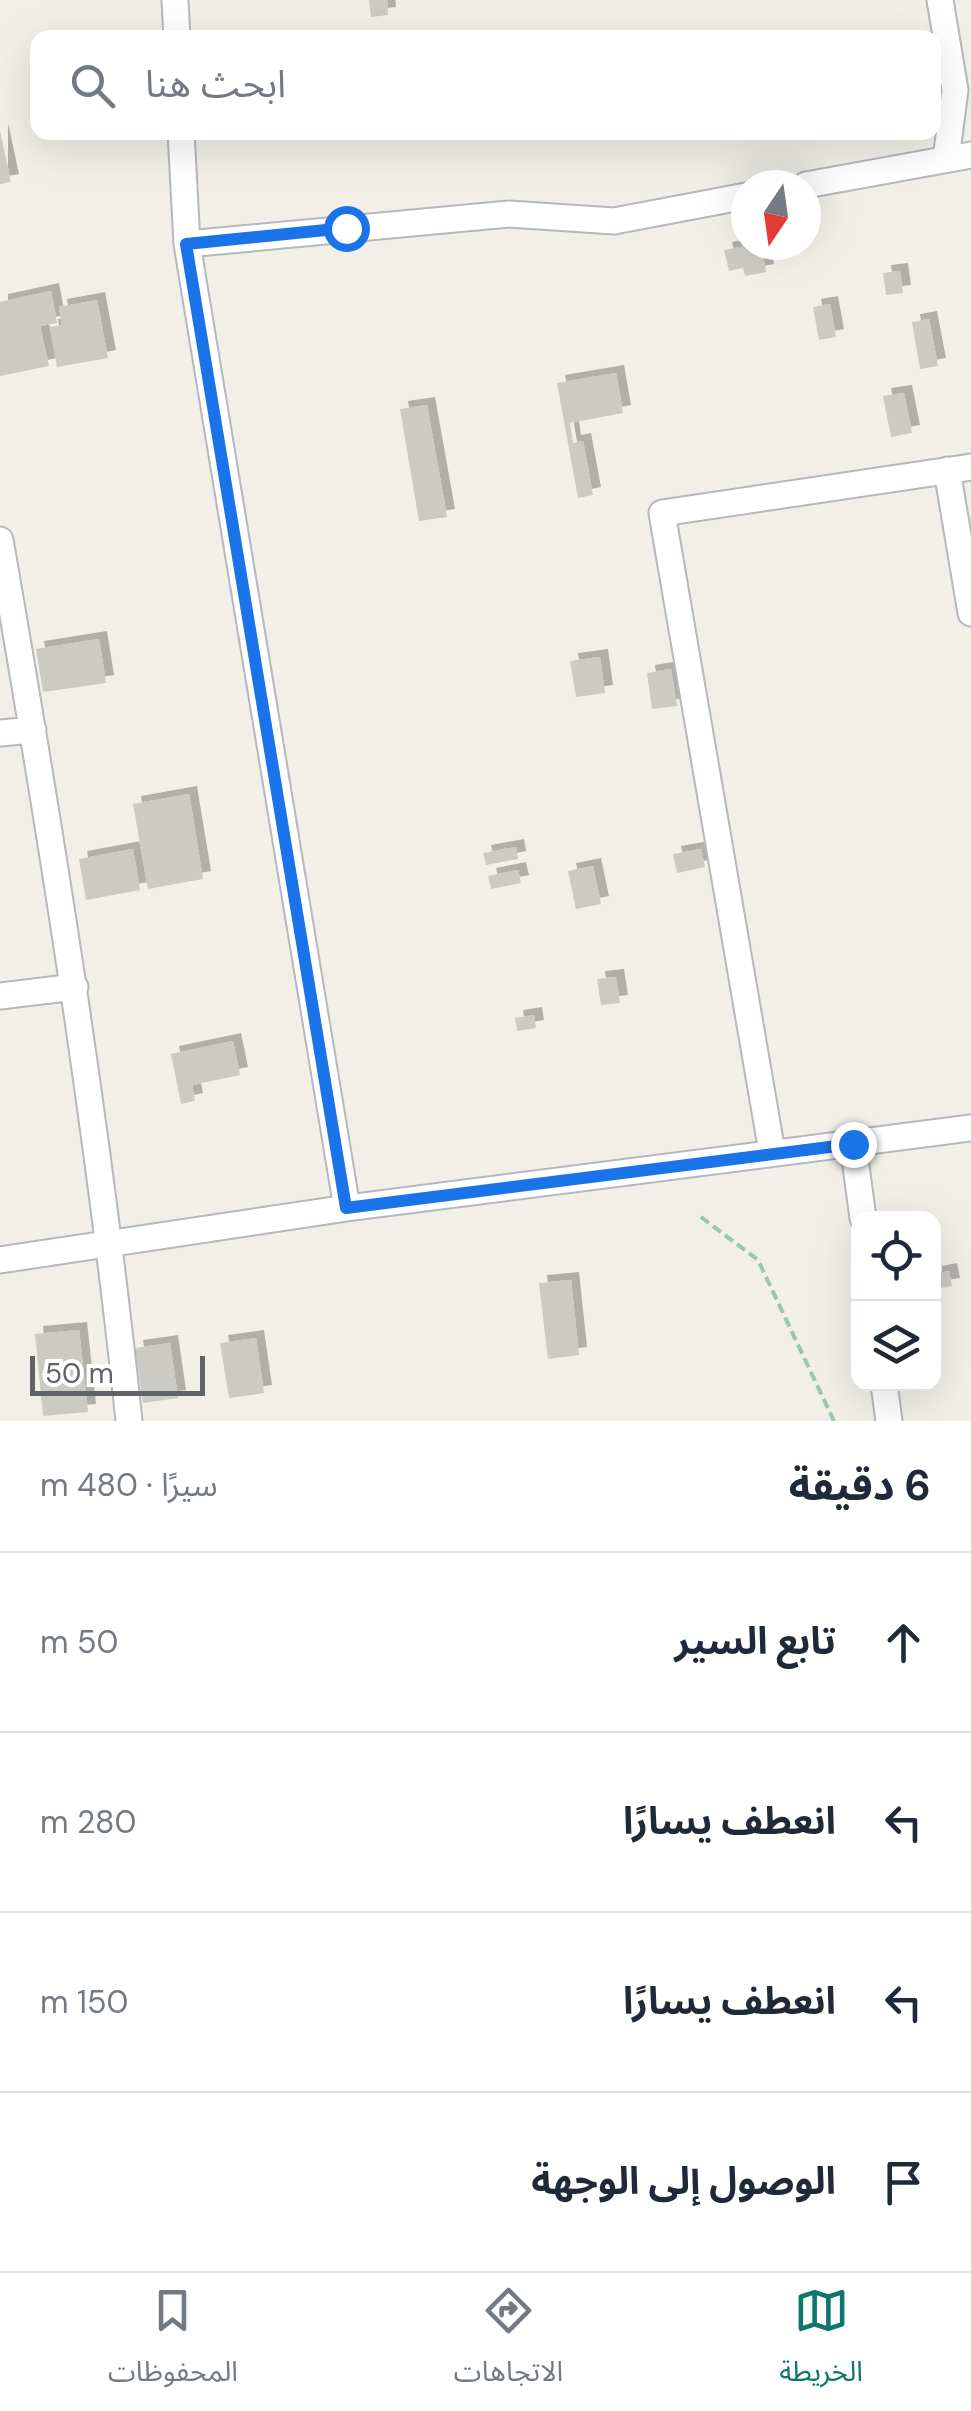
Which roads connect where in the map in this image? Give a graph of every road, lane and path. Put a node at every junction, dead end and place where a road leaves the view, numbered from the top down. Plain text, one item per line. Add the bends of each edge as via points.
1 (175, 0) edge
2 (940, 0) edge
3 (176, 30) edge
4 (181, 140) edge
5 (958, 157) edge
6 (821, 182) edge
7 (731, 199) edge
8 (186, 244) junction
9 (959, 468) edge
10 (0, 540) edge
11 (971, 612) edge
12 (33, 730) junction
13 (0, 733) edge
14 (75, 987) junction
15 (0, 996) edge
16 (971, 1128) edge
17 (853, 1144) junction
18 (772, 1152) junction
19 (346, 1208) junction
20 (861, 1211) edge
21 (701, 1218) dead end
22 (110, 1244) junction
23 (0, 1260) edge
24 (885, 1391) edge
25 (130, 1421) edge
26 (834, 1421) edge
27 (889, 1421) edge

1 - 3 street
2 - 5 street
4 - 8 street
5 - 6 street
7 - 8 street via 614,221 509,214
8 - 19 street
9 - 11 street
9 - 18 street via 662,513
10 - 12 street
12 - 13 street
12 - 14 street
14 - 15 street
14 - 22 street
16 - 17 street
17 - 18 street
17 - 20 street
18 - 19 street
19 - 22 street
21 - 26 path via 758,1260
22 - 23 street
22 - 25 street
24 - 27 street

